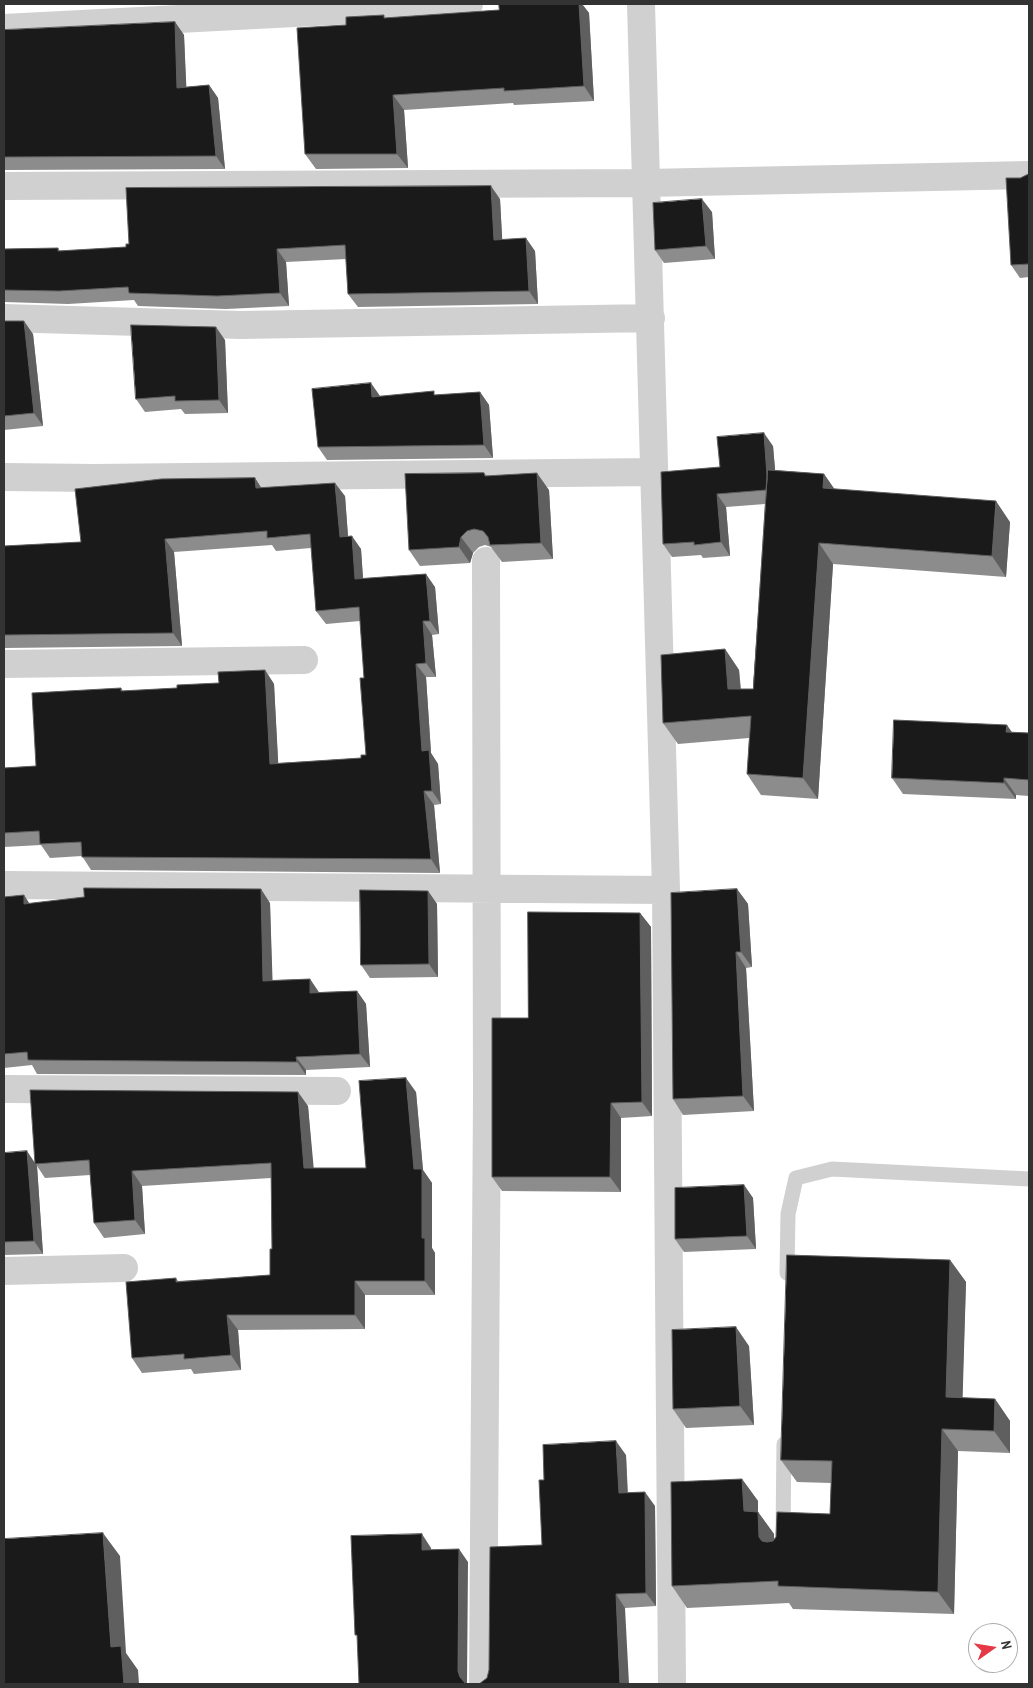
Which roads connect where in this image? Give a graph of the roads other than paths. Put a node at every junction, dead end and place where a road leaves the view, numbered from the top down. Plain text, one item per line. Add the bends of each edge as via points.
1 (469, 4) edge
2 (641, 4) edge
3 (319, 8) edge
4 (4, 28) edge
5 (1029, 175) edge
6 (646, 183) junction
7 (4, 186) edge
8 (4, 318) edge
9 (651, 318) junction
10 (654, 472) junction
11 (4, 478) edge
12 (486, 561) dead end
13 (304, 660) dead end
14 (4, 664) edge
15 (4, 885) edge
16 (488, 888) junction
17 (666, 890) junction
18 (4, 1088) edge
19 (337, 1091) dead end
20 (1029, 1179) edge
21 (124, 1268) dead end
22 (4, 1271) edge
23 (787, 1292) edge
24 (785, 1428) edge
25 (783, 1545) edge
26 (483, 1684) edge
27 (672, 1684) edge

1 - 3 street
2 - 6 street
3 - 4 street
5 - 6 street
6 - 7 street
6 - 9 street
8 - 9 street via 241,326
9 - 10 street
10 - 11 street
10 - 17 street
12 - 16 street
13 - 14 street
15 - 16 street
16 - 17 street
16 - 26 street
17 - 27 street
18 - 19 street
20 - 23 lane via 832,1169 796,1178 788,1214
21 - 22 street
24 - 25 lane

